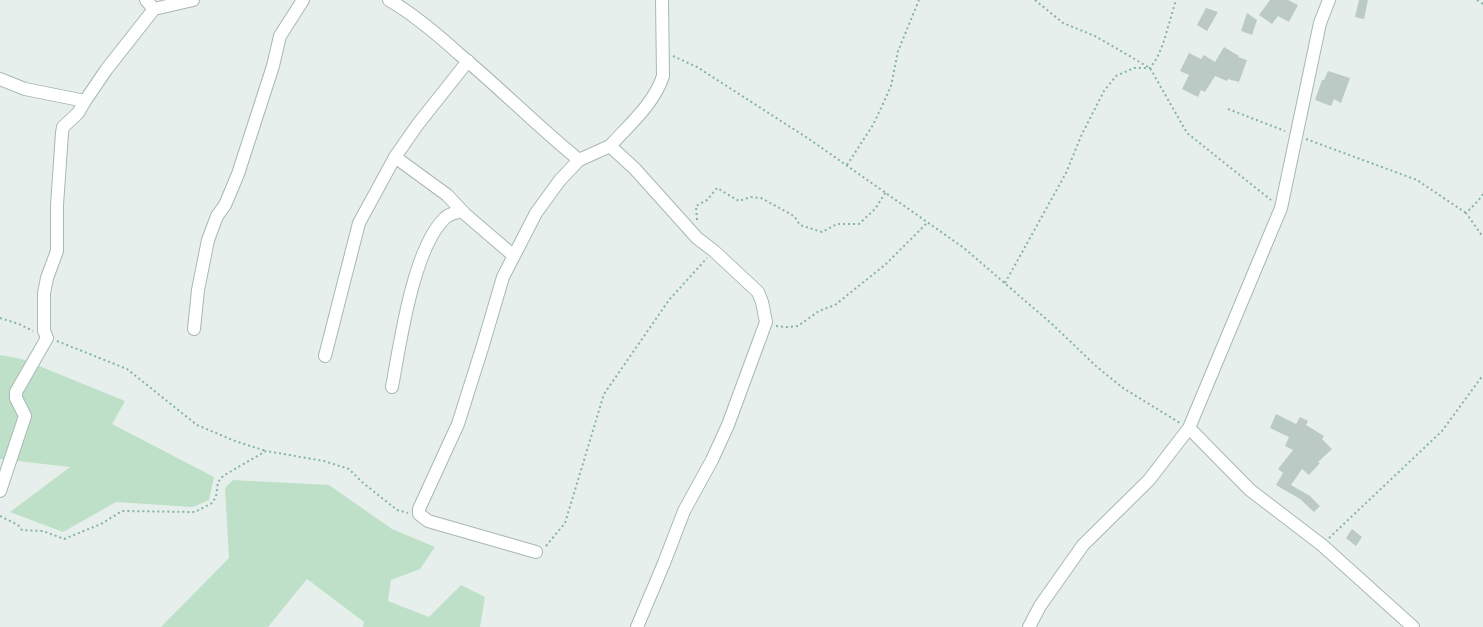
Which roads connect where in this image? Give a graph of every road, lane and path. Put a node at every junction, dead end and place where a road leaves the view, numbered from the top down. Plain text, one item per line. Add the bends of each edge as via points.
1 (146, 0) edge
2 (193, 0) edge
3 (303, 0) edge
4 (389, 0) edge
5 (662, 0) edge
6 (919, 0) edge
7 (1035, 0) edge
8 (1176, 0) edge
9 (1329, 0) edge
10 (1477, 0) edge
11 (1483, 4) edge
12 (154, 9) junction
13 (663, 51) junction
14 (468, 61) junction
15 (1150, 68) junction
16 (0, 79) edge
17 (85, 101) junction
18 (1228, 109) dead end
19 (1297, 136) junction
20 (610, 146) junction
21 (395, 157) junction
22 (579, 160) junction
23 (847, 165) junction
24 (886, 192) junction
25 (1483, 194) edge
26 (1281, 208) junction
27 (462, 211) junction
28 (1466, 213) junction
29 (927, 223) junction
30 (1483, 237) edge
31 (697, 238) junction
32 (714, 251) junction
33 (514, 256) junction
34 (1004, 283) junction
35 (0, 318) edge
36 (766, 322) junction
37 (194, 329) dead end
38 (47, 338) junction
39 (325, 356) dead end
40 (1483, 375) edge
41 (392, 387) dead end
42 (1189, 428) junction
43 (266, 451) junction
44 (0, 491) edge
45 (0, 516) edge
46 (424, 519) junction
47 (1322, 545) junction
48 (536, 552) joint
49 (637, 627) edge
50 (1029, 627) edge
51 (1413, 627) edge

1 - 12 street
2 - 12 street
3 - 37 street via 280,36 238,174 208,240 198,290
4 - 14 street via 408,11
5 - 13 street
6 - 23 path via 898,51 891,86 873,126
7 - 15 path via 1063,23 1095,36
8 - 15 path via 1163,44
9 - 19 street via 1320,23
10 - 11 path
12 - 17 street
13 - 20 street via 664,76 660,87
13 - 23 path via 697,67
14 - 21 street
14 - 22 street
15 - 26 path via 1186,133
15 - 34 path via 1134,68 1116,76 1104,91 1066,173
16 - 17 street via 25,89
17 - 38 street via 78,113 63,127 62,133 57,251 44,293 44,331
18 - 19 path
19 - 26 street
19 - 28 path via 1417,180
20 - 22 street
20 - 31 street via 635,169
21 - 27 street via 447,195
21 - 39 street via 359,223
22 - 33 street via 560,180 536,213
23 - 24 path
24 - 29 path
24 - 31 path via 875,209 859,224 837,224 822,232 800,224 794,216 761,198 752,197 739,201 717,188 707,200 696,206
25 - 28 path
26 - 42 street
27 - 33 street
27 - 41 street via 445,218 425,251 405,313
28 - 30 path
29 - 34 path via 964,248
29 - 36 path via 886,264 836,305 819,311 798,326 778,327
31 - 32 street
32 - 36 street via 758,292
32 - 48 path via 669,300 604,394 565,523 548,545
33 - 46 street via 503,277 458,424 419,509 419,514
34 - 42 path via 1123,388
35 - 38 path
36 - 49 street via 728,425 684,511
38 - 43 path via 127,369 197,426
38 - 44 street via 16,392 16,398 25,416
40 - 47 path via 1442,431
42 - 47 street via 1250,490
42 - 50 street via 1149,480 1083,545 1040,606
43 - 45 path via 223,476 218,482 216,497 212,503 195,512 122,511 101,524 64,539 43,531 22,530 18,525
43 - 46 path via 324,461 349,469 397,510
46 - 48 street
47 - 51 street

